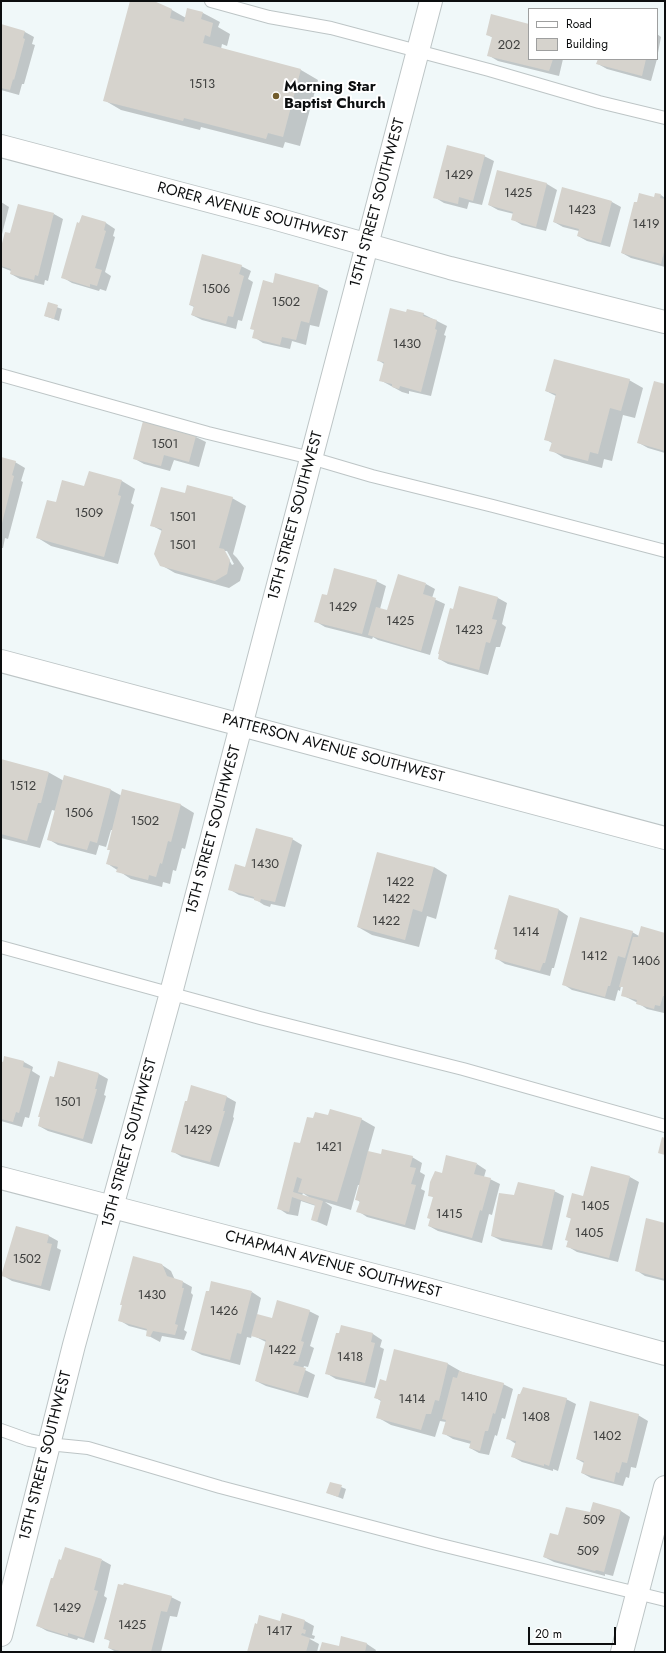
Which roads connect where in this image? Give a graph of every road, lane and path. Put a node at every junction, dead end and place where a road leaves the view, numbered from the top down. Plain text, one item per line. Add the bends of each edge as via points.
1 (211, 1) edge
2 (430, 1) edge
3 (418, 52) junction
4 (665, 118) edge
5 (1, 146) edge
6 (367, 244) junction
7 (665, 322) edge
8 (1, 375) edge
9 (311, 458) junction
10 (665, 552) edge
11 (1, 661) edge
12 (241, 725) junction
13 (665, 838) edge
14 (1, 947) edge
15 (171, 993) junction
16 (665, 1126) edge
17 (1, 1178) edge
18 (112, 1208) junction
19 (665, 1354) edge
20 (1, 1430) edge
21 (48, 1444) junction
22 (665, 1486) edge
23 (637, 1593) junction
24 (665, 1600) edge
25 (1, 1635) edge
26 (622, 1652) edge

1 - 3 lane via 269,18 331,28
2 - 3 street, 15TH STREET SOUTHWEST
3 - 4 lane
3 - 6 street, 15TH STREET SOUTHWEST
5 - 6 street, RORER AVENUE SOUTHWEST
6 - 7 street, RORER AVENUE SOUTHWEST via 450,268
6 - 9 street, 15TH STREET SOUTHWEST
8 - 9 lane via 208,433
9 - 10 lane
9 - 12 street, 15TH STREET SOUTHWEST
11 - 12 street, PATTERSON AVENUE SOUTHWEST
12 - 13 street, PATTERSON AVENUE SOUTHWEST
12 - 15 street, 15TH STREET SOUTHWEST
14 - 15 lane
15 - 16 lane via 463,1069
15 - 18 street, 15TH STREET SOUTHWEST
17 - 18 street, CHAPMAN AVENUE SOUTHWEST
18 - 19 street, CHAPMAN AVENUE SOUTHWEST via 416,1286
18 - 21 street, 15TH STREET SOUTHWEST
20 - 21 lane
21 - 23 lane via 88,1448 235,1491
21 - 25 street, 15TH STREET SOUTHWEST
22 - 23 street
23 - 24 lane
23 - 26 street

